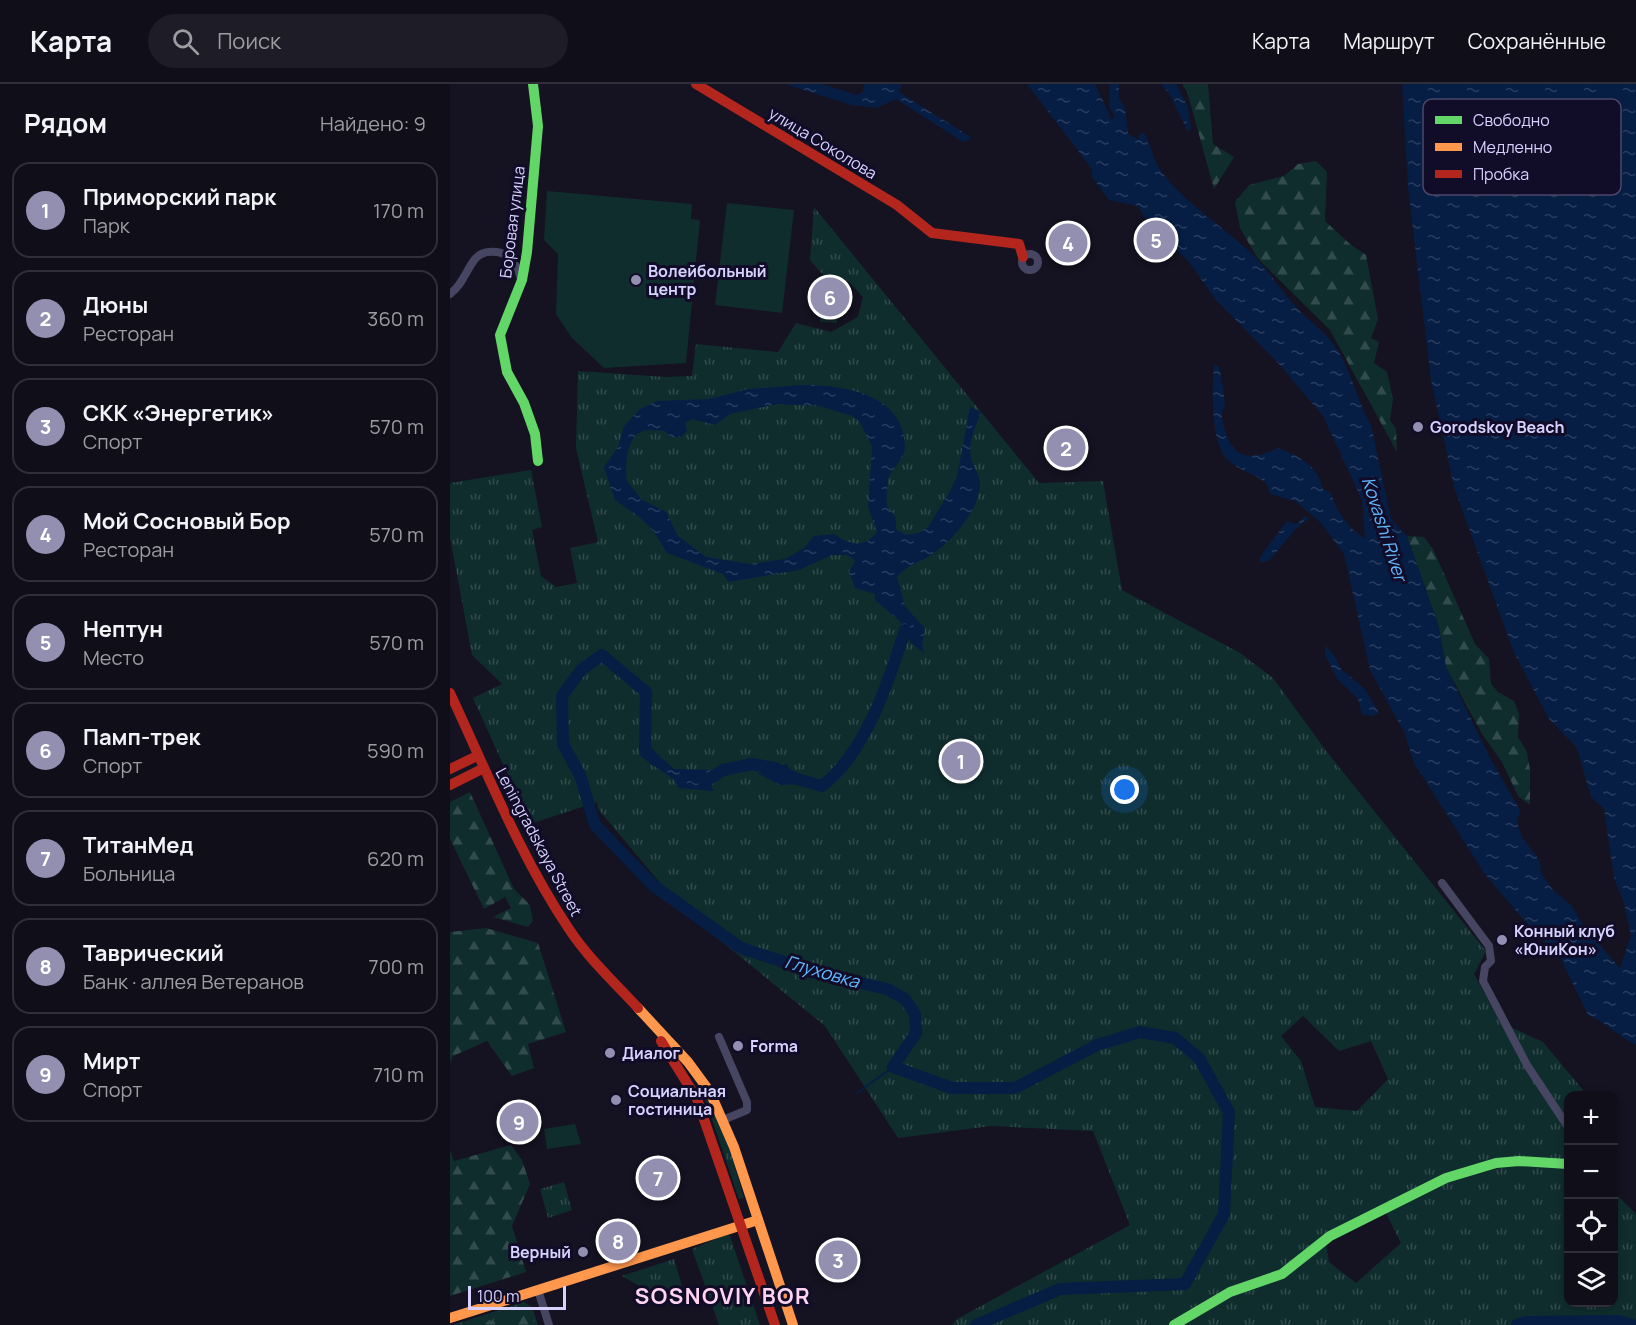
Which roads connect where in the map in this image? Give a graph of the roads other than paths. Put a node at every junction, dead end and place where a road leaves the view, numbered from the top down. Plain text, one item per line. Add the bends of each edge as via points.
1 (533, 84) edge
2 (696, 84) edge
3 (1023, 257) dead end
4 (522, 280) junction
5 (450, 294) edge
6 (538, 461) dead end
7 (450, 693) edge
8 (477, 756) junction
9 (484, 768) junction
10 (450, 769) edge
11 (450, 785) edge
12 (1442, 883) dead end
13 (718, 1037) dead end
14 (683, 1065) junction
15 (723, 1120) junction
16 (1564, 1120) edge
17 (1564, 1164) edge
18 (758, 1220) junction
19 (742, 1225) junction
20 (538, 1290) junction
21 (450, 1318) edge
22 (549, 1325) edge
23 (775, 1325) edge
24 (793, 1325) edge
25 (1174, 1325) edge

1 - 4 street, Боровая улица via 538,126
2 - 3 street, улица Соколова via 897,205 932,233 1018,244
4 - 5 street via 510,258 499,252 483,253 475,258 461,286
4 - 6 street, Боровая улица via 500,335 507,372 536,434
7 - 8 street, Leningradskaya Street
8 - 9 street, Leningradskaya Street
8 - 10 street
9 - 11 street
9 - 14 street, Leningradskaya Street via 569,929
12 - 16 street via 1490,946 1491,961 1485,967 1483,981 1527,1065
13 - 15 street via 741,1082 748,1107
14 - 15 street, Leningradskaya Street via 710,1092
14 - 19 street, Leningradskaya Street
15 - 18 street, Leningradskaya Street
17 - 25 street via 1496,1163 1446,1178 1330,1236 1282,1274 1230,1292
18 - 19 street
18 - 24 street, Leningradskaya Street
19 - 20 street
19 - 23 street, Leningradskaya Street
20 - 21 street
20 - 22 street

